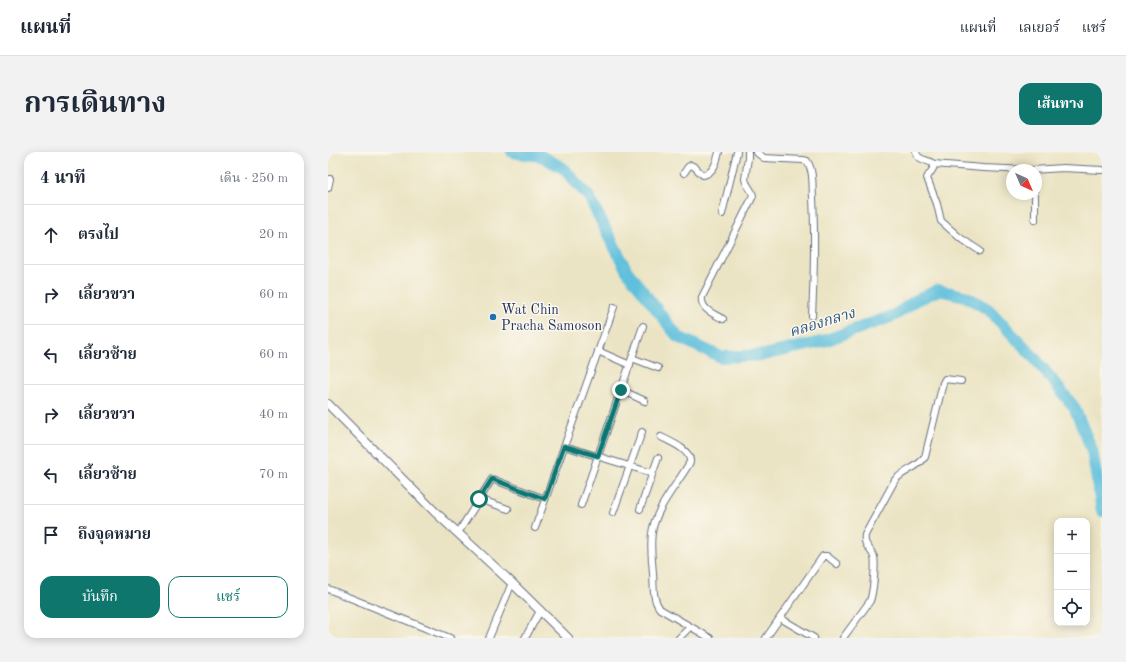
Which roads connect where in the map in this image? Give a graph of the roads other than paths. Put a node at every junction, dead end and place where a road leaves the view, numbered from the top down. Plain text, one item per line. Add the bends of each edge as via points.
1 (719, 152) edge
2 (737, 152) edge
3 (748, 152) edge
4 (756, 152) edge
5 (916, 152) edge
6 (934, 164) junction
7 (1006, 169) edge
8 (1042, 169) edge
9 (1102, 170) edge
10 (684, 173) dead end
11 (330, 179) dead end
12 (328, 188) edge
13 (1034, 200) edge
14 (722, 214) dead end
15 (1035, 220) dead end
16 (980, 251) dead end
17 (614, 307) dead end
18 (812, 316) dead end
19 (723, 319) dead end
20 (643, 326) dead end
21 (598, 351) junction
22 (632, 358) junction
23 (630, 365) junction
24 (658, 368) dead end
25 (961, 381) dead end
26 (621, 390) junction
27 (645, 401) dead end
28 (328, 404) edge
29 (642, 432) dead end
30 (661, 437) dead end
31 (564, 446) junction
32 (598, 456) junction
33 (658, 458) dead end
34 (630, 466) junction
35 (652, 473) junction
36 (479, 499) junction
37 (545, 499) junction
38 (581, 505) dead end
39 (508, 509) dead end
40 (640, 509) dead end
41 (613, 512) dead end
42 (535, 528) dead end
43 (458, 533) junction
44 (837, 564) dead end
45 (512, 583) junction
46 (328, 589) edge
47 (540, 611) junction
48 (780, 618) junction
49 (690, 627) junction
50 (450, 638) edge
51 (489, 638) edge
52 (525, 638) edge
53 (568, 638) edge
54 (679, 638) edge
55 (710, 638) edge
56 (766, 638) edge
57 (814, 638) edge
58 (843, 638) edge

1 - 10 street via 713,168 706,175 691,165
2 - 14 street
3 - 19 street via 745,179 753,196 701,302 704,307
4 - 18 street via 764,158 807,161 811,170 814,223
5 - 6 street via 920,159
6 - 7 street
6 - 16 street via 928,182 941,221
8 - 9 street
11 - 12 street
13 - 15 street
17 - 21 street
20 - 22 street
21 - 23 street
21 - 31 street
22 - 23 street
22 - 24 street
23 - 26 street
25 - 58 street via 945,379 925,457 918,465 905,471 895,480 865,535 864,540 875,563 872,594 870,601
26 - 27 street
26 - 32 street
28 - 43 main road
29 - 34 street
30 - 49 street via 687,452 691,458 654,524 651,546 656,603
31 - 32 street
31 - 37 street
32 - 34 street
32 - 38 street
33 - 35 street
34 - 35 street
34 - 41 street
35 - 40 street
36 - 37 street via 492,479
36 - 39 street
36 - 43 street
37 - 42 street
43 - 45 main road
44 - 48 street via 823,556
45 - 47 main road
45 - 51 street
46 - 50 street
47 - 52 street
47 - 53 main road
48 - 56 street
48 - 57 street
49 - 54 street
49 - 55 street

